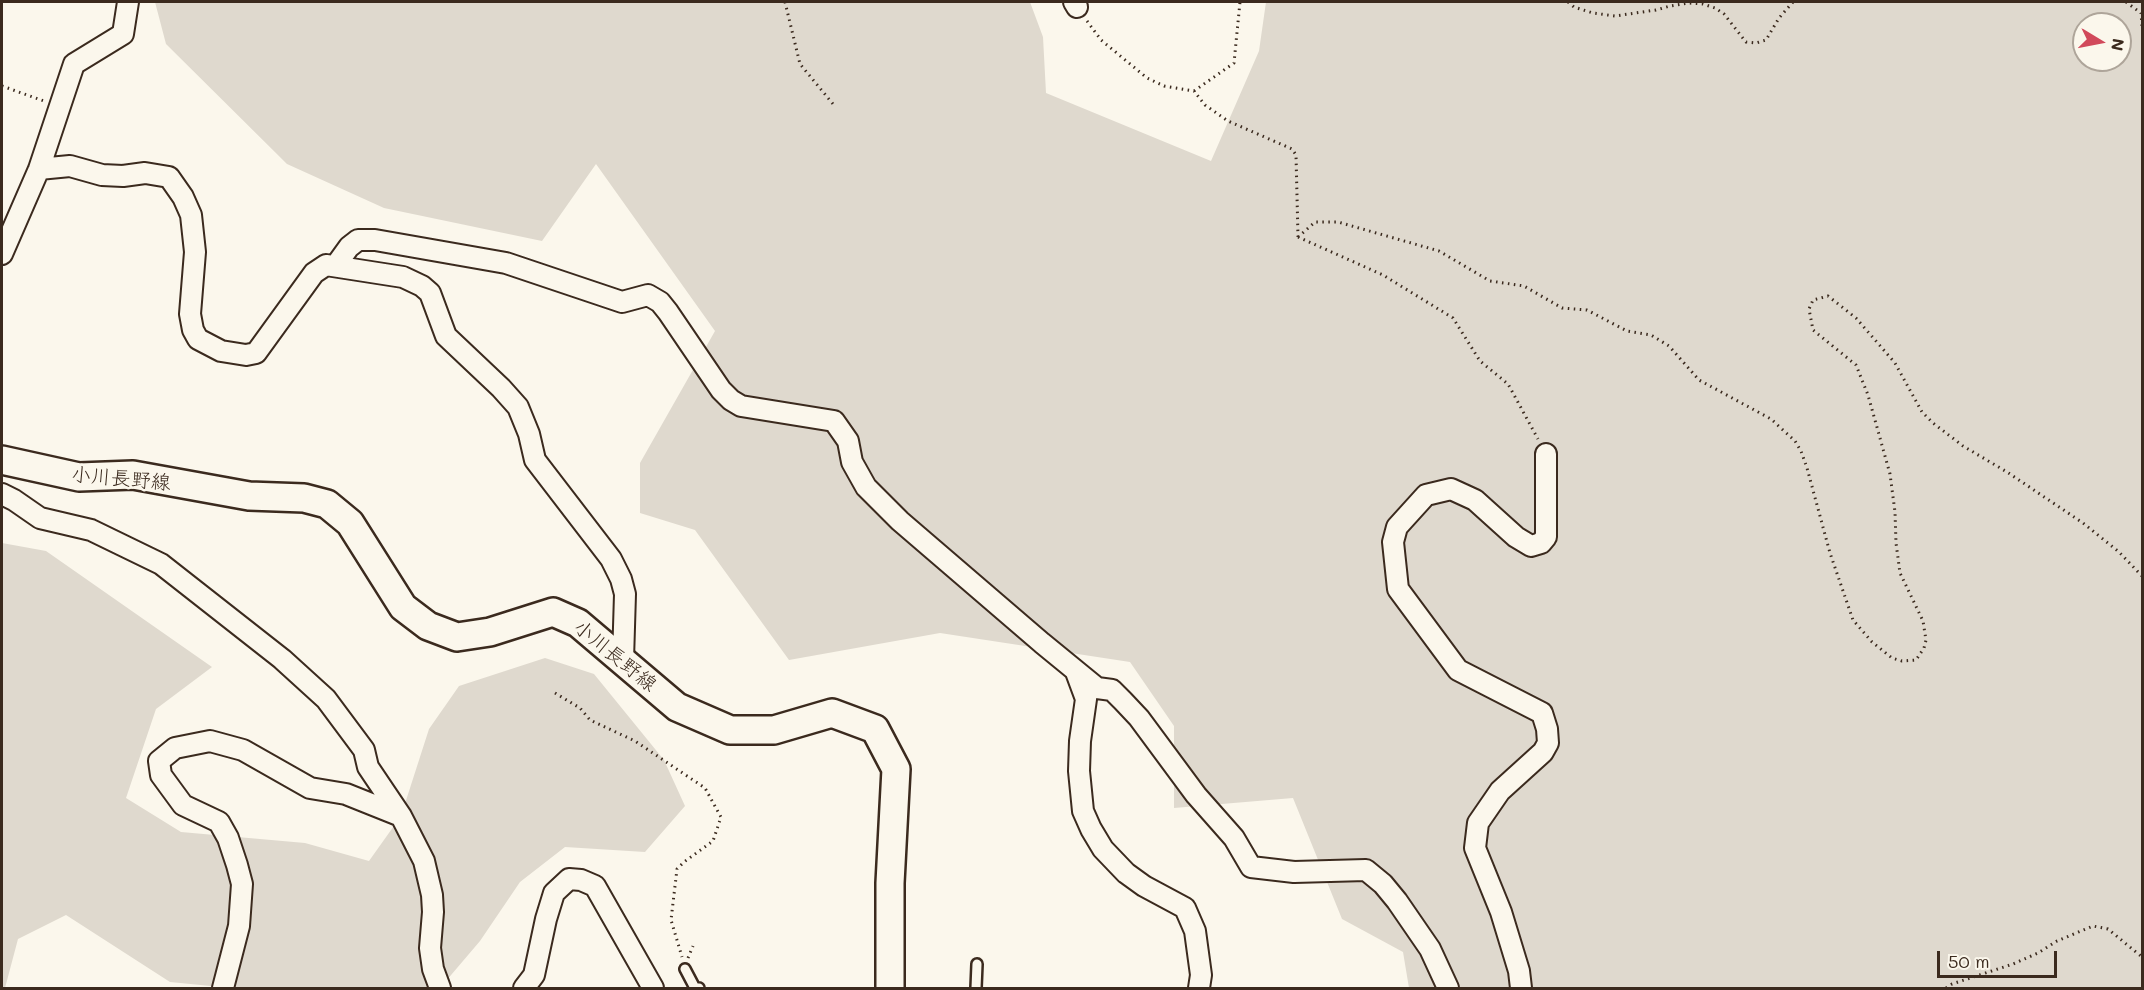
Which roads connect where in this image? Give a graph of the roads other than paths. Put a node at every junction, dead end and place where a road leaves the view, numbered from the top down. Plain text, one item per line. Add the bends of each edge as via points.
1 (128, 2) edge
2 (39, 169) junction
3 (2, 254) edge
4 (336, 265) junction
5 (1546, 454) road end
6 (2, 460) edge
7 (2, 494) edge
8 (623, 660) junction
9 (1076, 672) junction
10 (401, 816) junction
11 (977, 964) dead end
12 (685, 969) road end
13 (223, 988) edge
14 (440, 988) edge
15 (524, 988) edge
16 (653, 988) edge
17 (699, 988) edge
18 (890, 988) edge
19 (976, 988) edge
20 (1199, 988) edge
21 (1448, 988) edge
22 (1521, 988) edge

1 - 2 street via 123,34 74,64
2 - 3 street
2 - 4 street via 70,166 102,175 146,173 169,177 191,215 195,252 190,314 193,330 198,339 221,351 256,353 314,273 326,265
4 - 8 street via 403,277 422,286 430,293 446,336 518,407 535,460 611,559 621,579 625,594
4 - 9 street via 358,240 375,240 506,263 622,302 648,295 668,312 731,400 741,406 834,421 848,441 852,462 867,487 900,521
5 - 22 street via 1546,537 1541,543 1531,546 1516,537 1475,500 1451,489 1426,495 1397,527 1393,542 1398,589 1458,670 1542,713 1547,729 1548,743 1543,752 1500,791 1478,823 1475,848 1501,912 1520,971
6 - 8 main road, 小川長野線 via 79,477 133,475 249,496 304,498 327,504 350,523 403,607 428,626 457,638 490,633 553,612 578,623
7 - 10 street via 39,518 91,530 161,564 282,659 326,699 364,750 368,767
8 - 18 main road, 小川長野線 via 677,707 730,730 774,730 832,713 875,729 896,769 890,872
9 - 20 street via 1086,699 1079,771 1083,811 1103,849 1126,873 1185,908 1195,931
9 - 21 street via 1097,688 1112,690 1139,718 1196,795 1234,838 1251,867 1293,872 1366,870 1383,884 1430,949
10 - 13 street via 346,794 310,788 243,750 210,741 175,748 159,761 161,775 183,805 219,822 237,865 242,884 239,926
10 - 14 street via 424,861 429,880 433,912 430,948
11 - 19 lane
12 - 17 lane
15 - 16 street via 534,975 554,893 569,879 595,886

